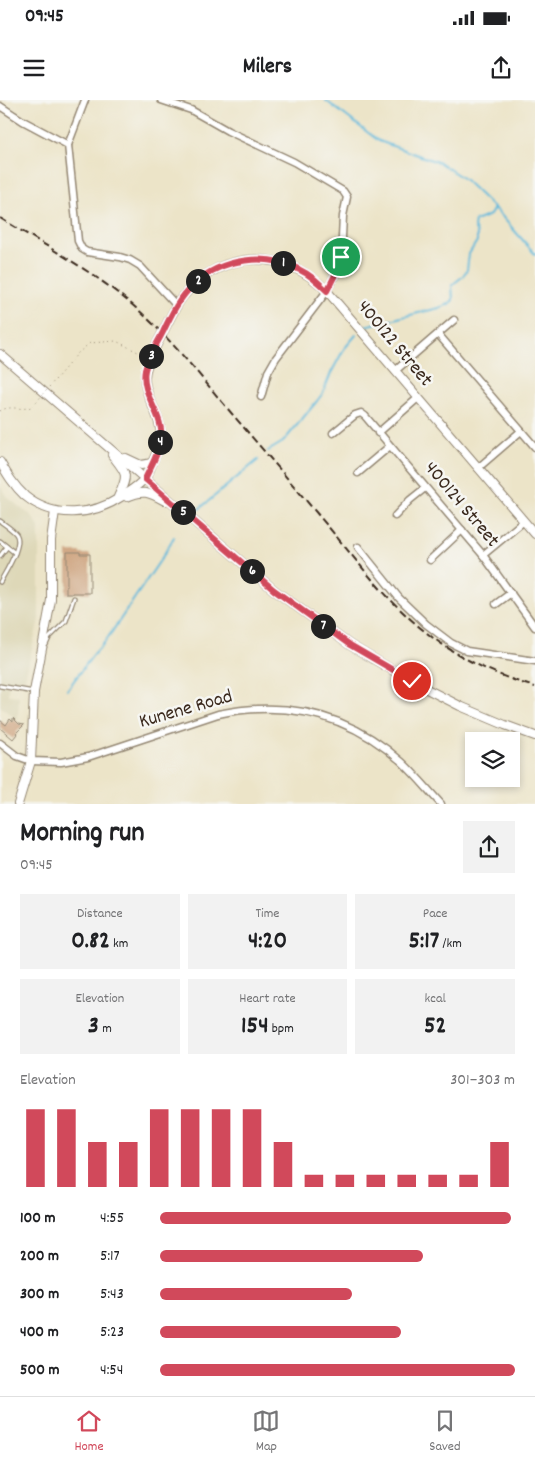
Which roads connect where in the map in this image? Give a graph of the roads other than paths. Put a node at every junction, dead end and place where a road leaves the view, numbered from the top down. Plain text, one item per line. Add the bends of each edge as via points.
1 (85, 100) edge
2 (160, 100) edge
3 (0, 106) edge
4 (68, 145) junction
5 (327, 291) junction
6 (176, 305) junction
7 (454, 320) dead end
8 (438, 334) junction
9 (0, 354) edge
10 (395, 371) junction
11 (261, 396) dead end
12 (418, 398) junction
13 (521, 431) junction
14 (378, 432) junction
15 (333, 433) dead end
16 (99, 439) junction
17 (390, 446) junction
18 (535, 447) edge
19 (115, 453) junction
20 (0, 462) edge
21 (152, 463) junction
22 (478, 468) junction
23 (358, 473) dead end
24 (145, 479) junction
25 (425, 488) junction
26 (118, 499) junction
27 (108, 505) junction
28 (178, 508) junction
29 (55, 510) junction
30 (394, 516) dead end
31 (0, 521) edge
32 (524, 521) junction
33 (462, 530) junction
34 (535, 534) edge
35 (0, 541) edge
36 (7, 547) junction
37 (358, 547) dead end
38 (15, 553) junction
39 (483, 555) junction
40 (0, 556) edge
41 (430, 560) dead end
42 (0, 582) edge
43 (511, 593) junction
44 (74, 598) dead end
45 (496, 604) dead end
46 (535, 627) edge
47 (41, 654) junction
48 (535, 661) edge
49 (0, 686) edge
50 (34, 692) junction
51 (535, 736) edge
52 (0, 743) edge
53 (31, 761) junction
54 (18, 804) edge
55 (441, 804) edge

1 - 4 street
2 - 5 street via 191,110 294,162 346,194 341,257
3 - 4 street
4 - 6 street via 80,246 88,252 120,257 140,266
5 - 6 street, 400122 Street via 312,277 289,265 268,260 241,261 217,268 204,276
5 - 10 street, 400122 Street
5 - 11 street via 276,358
6 - 21 street, 400122 Street, bridge via 146,370 147,393 160,422 161,433
7 - 8 street
8 - 10 street
8 - 13 street
9 - 16 street
10 - 12 street, 400122 Street
12 - 14 street
12 - 22 street, 400122 Street
13 - 18 street
13 - 22 street
14 - 15 street, 400124 Street via 363,414 359,414
14 - 17 street, 400124 Street
16 - 19 street
16 - 26 street via 126,475
17 - 23 street
17 - 25 street, 400124 Street
19 - 21 street via 141,464
19 - 24 street
20 - 29 street via 24,494 43,507
21 - 24 street, 400122 Street
22 - 32 street, 400122 Street
24 - 26 street
24 - 28 street
25 - 30 street
25 - 33 street, 400124 Street
26 - 27 street
27 - 28 street via 144,492
27 - 29 street via 81,512
28 - 51 street via 274,590 350,645 460,706
29 - 47 street via 51,540 51,600
31 - 38 lane via 18,536
32 - 34 street, 400122 Street
32 - 39 street
33 - 39 street, 400124 Street
33 - 41 street
35 - 36 lane
36 - 38 lane
36 - 40 lane
37 - 48 street via 412,611 450,643 467,651
38 - 42 lane
39 - 43 street, 400124 Street
43 - 45 street
43 - 46 street, 400124 Street
44 - 47 lane via 66,621 49,638
47 - 50 street
49 - 50 lane
50 - 53 street
52 - 53 street, Kunene Road via 17,756
53 - 54 street
53 - 55 street, Kunene Road via 74,760 218,714 276,708 328,718 367,737 402,762

